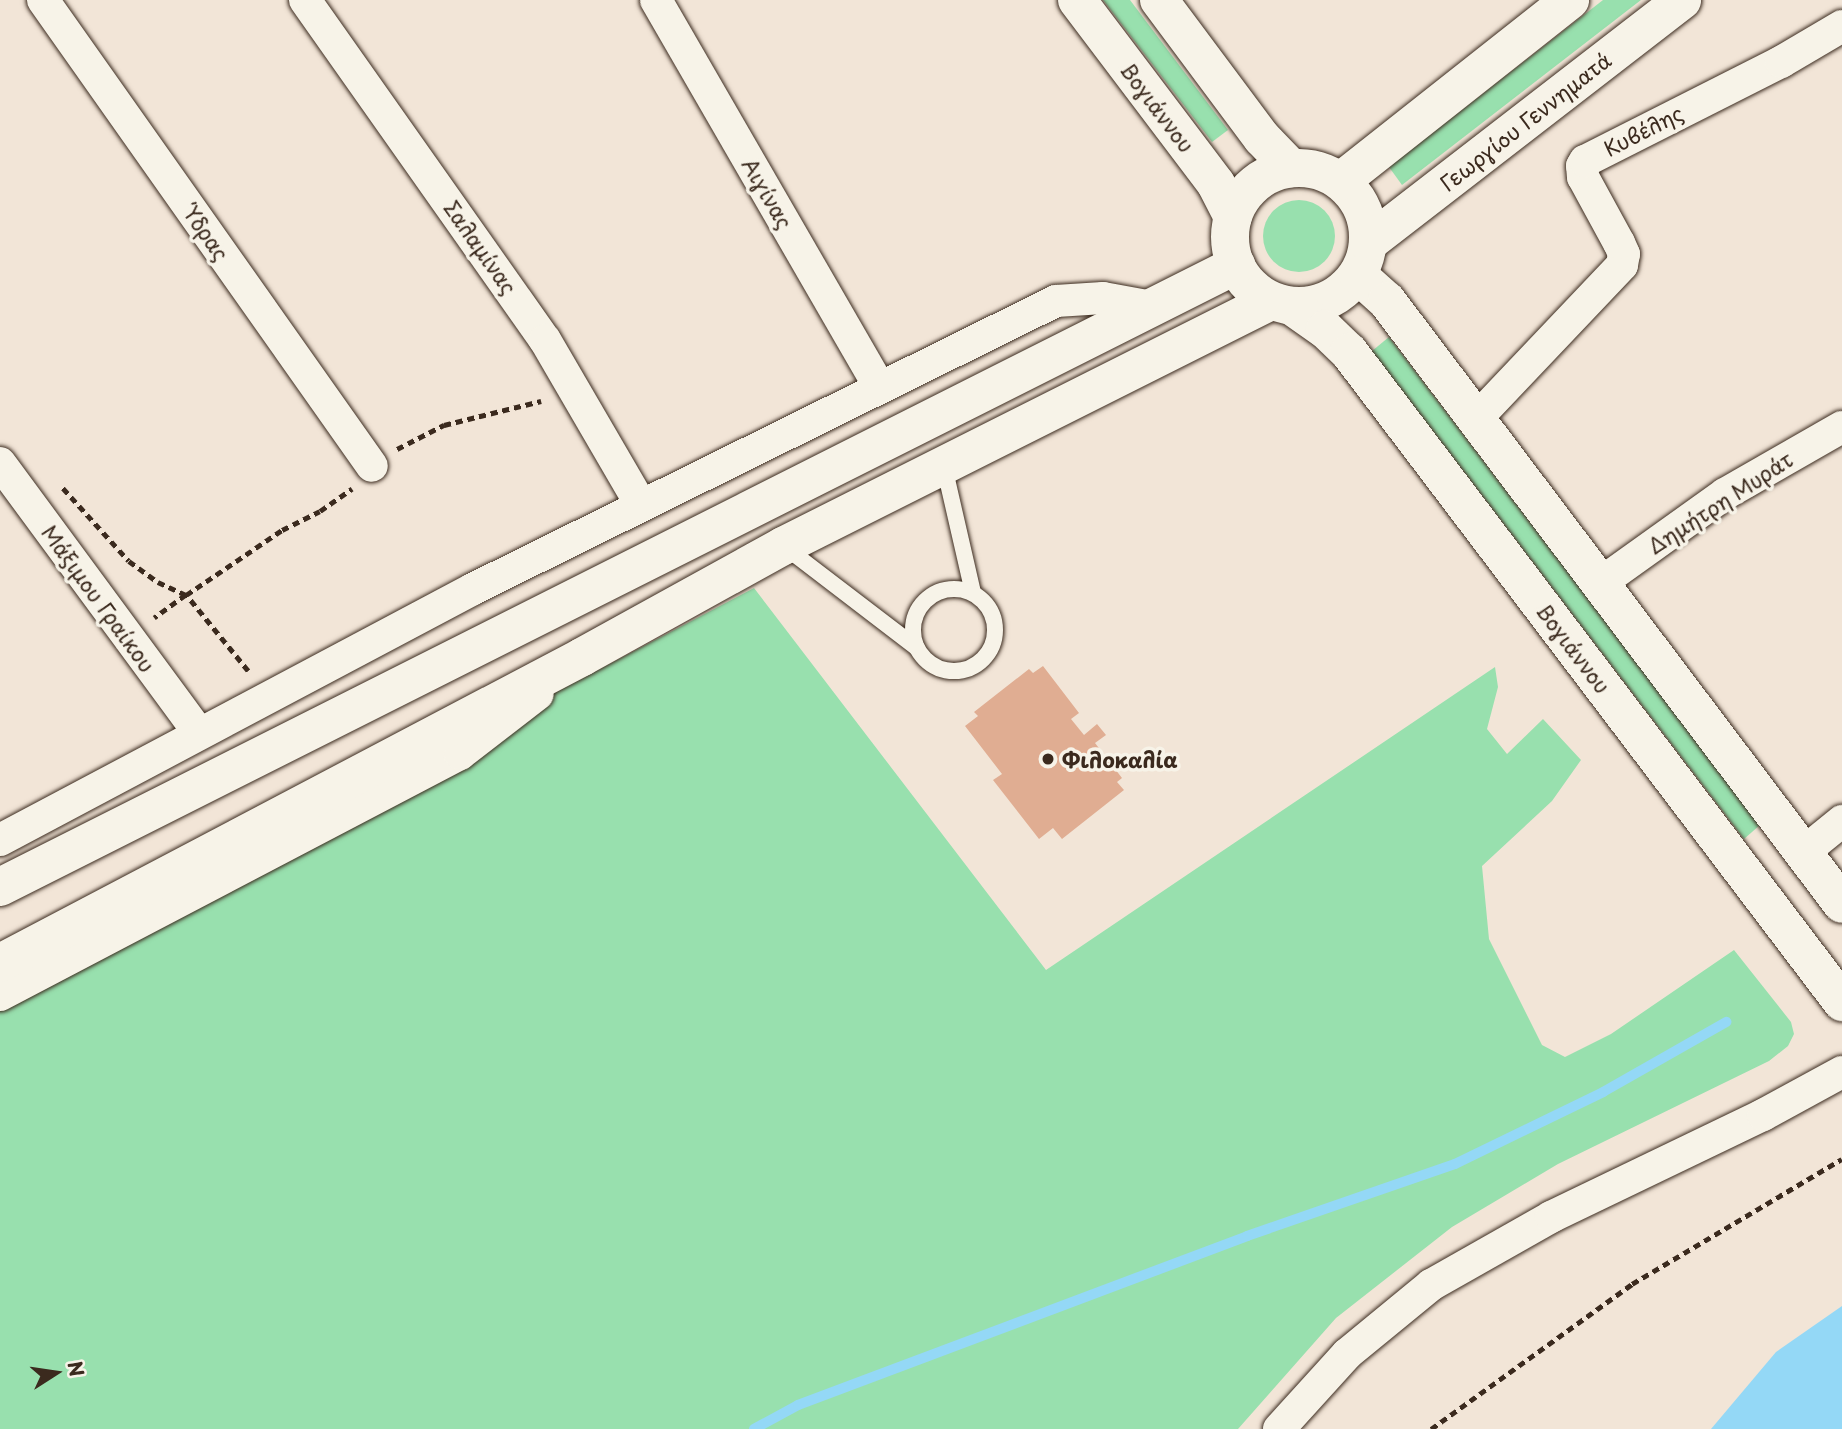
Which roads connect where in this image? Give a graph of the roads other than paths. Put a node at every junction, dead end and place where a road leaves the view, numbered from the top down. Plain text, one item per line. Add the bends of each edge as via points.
1 (43, 0) edge
2 (305, 0) edge
3 (656, 0) edge
4 (1076, 0) edge
5 (1159, 0) edge
6 (1570, 0) edge
7 (1682, 0) edge
8 (1842, 26) edge
9 (1291, 168) junction
10 (1341, 181) junction
11 (1233, 217) junction
12 (1363, 259) junction
13 (1236, 265) junction
14 (1282, 304) junction
15 (1152, 307) junction
16 (880, 386) junction
17 (1476, 419) junction
18 (1842, 427) edge
19 (0, 463) edge
20 (944, 464) junction
21 (372, 466) road end
22 (641, 505) junction
23 (783, 546) junction
24 (1602, 582) junction
25 (973, 593) junction
26 (917, 648) junction
27 (598, 649) junction
28 (199, 733) junction
29 (1842, 821) edge
30 (0, 840) edge
31 (1805, 851) junction
32 (0, 887) edge
33 (1842, 904) edge
34 (0, 963) edge
35 (0, 995) edge
36 (1842, 1002) edge
37 (1842, 1072) edge
38 (1279, 1429) edge

1 - 21 street, Ύδρας
2 - 22 street, Σαλαμίνας via 506,282
3 - 16 street, Αιγίνας
4 - 11 street, Βογιάννου via 1216,184
5 - 9 street via 1262,138
6 - 10 street
7 - 12 street, Γεωργίου Γεννηματά
8 - 17 street, Κυβέλης via 1781,62 1585,161 1583,177 1624,254 1622,265
9 - 10 street via 1324,172
9 - 11 street via 1254,184
10 - 12 street via 1364,210
11 - 13 street, Βογιάννου via 1230,237
12 - 14 street via 1346,289 1330,300
12 - 17 street via 1387,301
13 - 14 street, Βογιάννου via 1252,288
13 - 15 street
14 - 20 street
14 - 36 street, Βογιάννου via 1325,329 1349,352
15 - 16 street via 1103,298 1056,301
15 - 32 street
16 - 22 street
17 - 24 street
18 - 24 street, Δημήτρη Μυράτ via 1725,494
19 - 28 street, Μάξιμου Γραίκου
20 - 23 street
20 - 25 lane
22 - 28 street
23 - 26 lane
23 - 27 street
24 - 31 street
25 - 26 lane via 948,589 926,600 914,620
25 - 26 lane via 984,601 995,627 994,641 978,664 958,671 937,668
27 - 34 street
27 - 35 street via 460,754
28 - 30 street
29 - 31 street
31 - 33 street
37 - 38 street via 1551,1217 1431,1285 1348,1354

